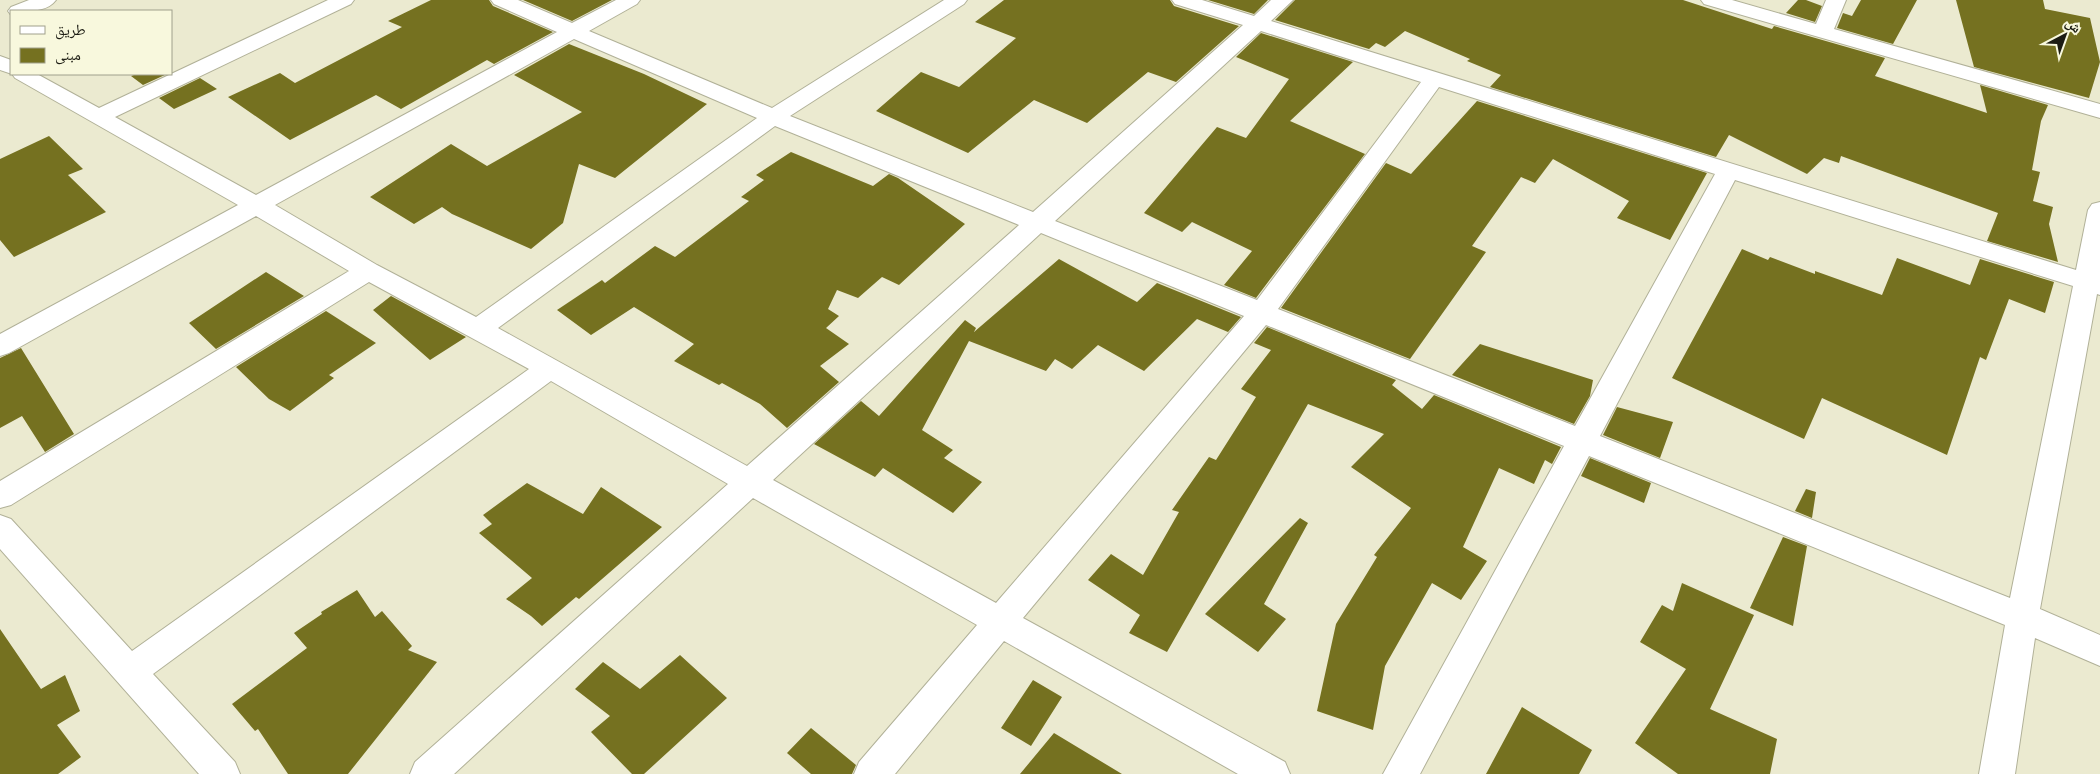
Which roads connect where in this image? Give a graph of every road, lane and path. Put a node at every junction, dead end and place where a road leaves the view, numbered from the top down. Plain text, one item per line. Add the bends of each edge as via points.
1 (46, 0) edge
2 (344, 0) edge
3 (501, 0) edge
4 (630, 0) edge
5 (957, 0) edge
6 (1182, 0) edge
7 (1283, 0) edge
8 (1711, 0) edge
9 (1836, 0) edge
10 (21, 10) edge
11 (1258, 22) junction
12 (1823, 30) junction
13 (572, 32) junction
14 (24, 75) edge
15 (1434, 80) junction
16 (2100, 111) edge
17 (98, 116) junction
18 (773, 117) junction
19 (1729, 170) junction
20 (256, 205) junction
21 (2100, 210) edge
22 (1037, 222) junction
23 (368, 271) junction
24 (2094, 284) edge
25 (1261, 313) junction
26 (478, 329) junction
27 (0, 346) edge
28 (550, 368) junction
29 (1581, 441) junction
30 (750, 482) junction
31 (0, 496) edge
32 (0, 528) edge
33 (2022, 617) junction
34 (1001, 623) junction
35 (2100, 651) edge
36 (129, 672) junction
37 (222, 774) edge
38 (428, 774) edge
39 (872, 774) edge
40 (1272, 774) edge
41 (1401, 774) edge
42 (1997, 774) edge

1 - 10 street
2 - 17 street
3 - 13 street
4 - 13 street
5 - 18 street
6 - 11 street
7 - 11 street
8 - 12 street
9 - 12 street
11 - 15 street
11 - 22 street
12 - 16 street
13 - 18 street
13 - 20 street
14 - 17 street
15 - 19 street
15 - 25 street
17 - 20 street
18 - 22 street
18 - 26 street
19 - 24 street
19 - 29 street
20 - 23 street
20 - 27 street
21 - 24 street
22 - 25 street
22 - 30 street
23 - 26 street
23 - 31 street
24 - 33 street
25 - 29 street
25 - 34 street
26 - 28 street
28 - 30 street
28 - 36 street
29 - 33 street
29 - 41 street
30 - 34 street
30 - 38 street
32 - 36 street
33 - 35 street
33 - 42 street
34 - 39 street
34 - 40 street
36 - 37 street

